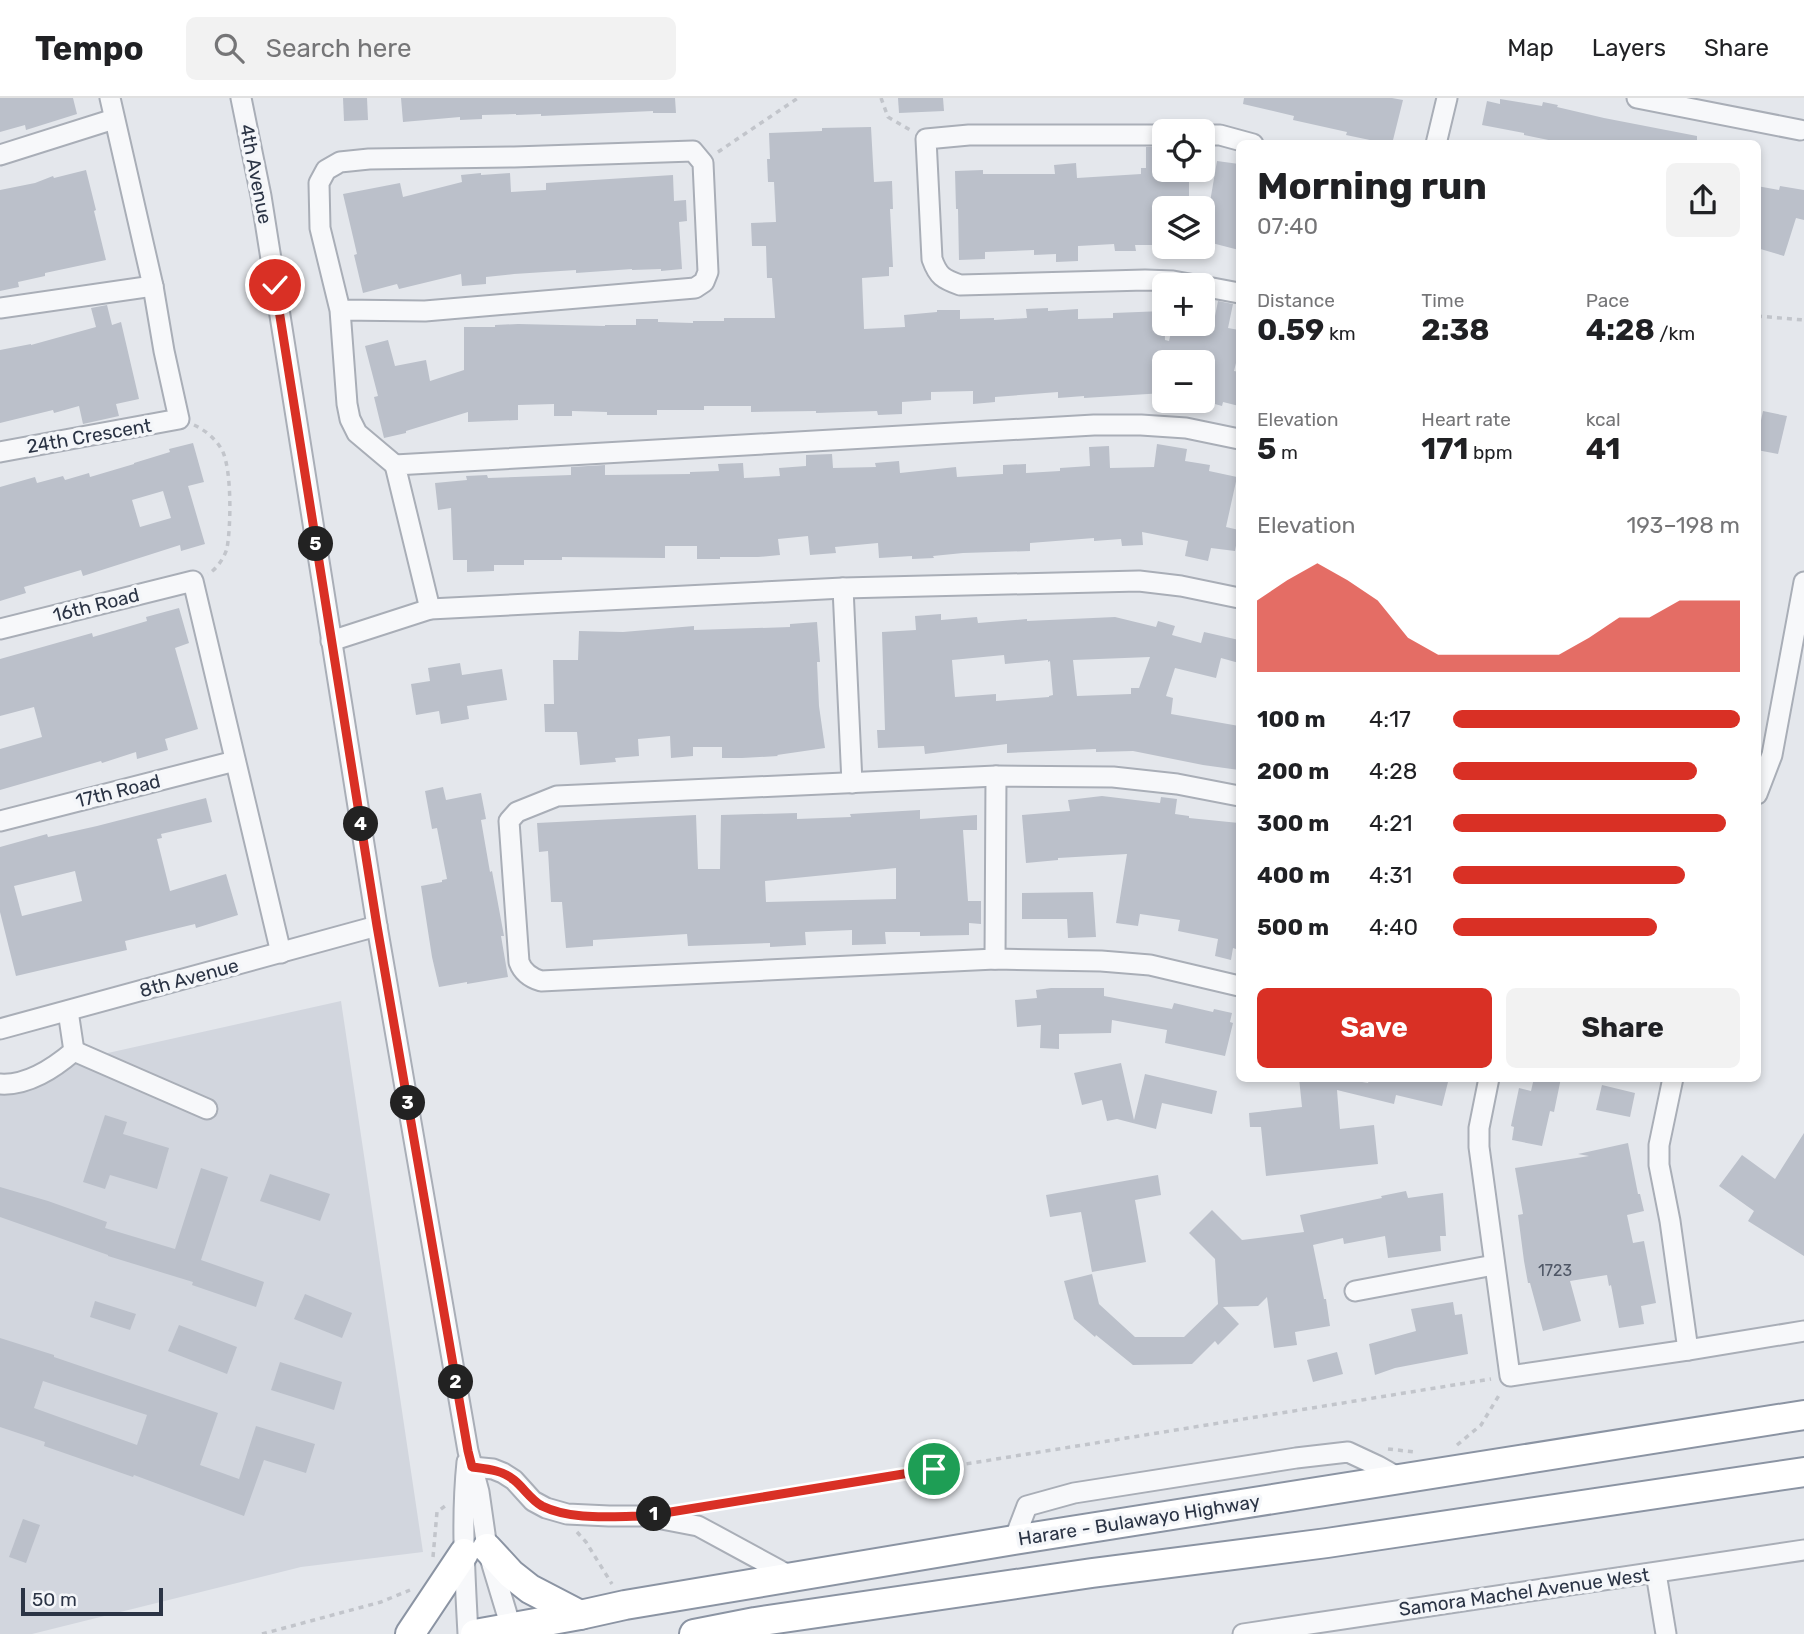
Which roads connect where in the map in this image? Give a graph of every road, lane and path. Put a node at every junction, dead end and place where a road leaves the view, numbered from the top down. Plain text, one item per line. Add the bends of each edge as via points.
1 (110, 98) edge
2 (241, 98) edge
3 (798, 98) edge
4 (881, 98) edge
5 (1447, 98) edge
6 (1637, 98) edge
7 (114, 119) junction
8 (1800, 130) dead end
9 (1152, 135) edge
10 (1215, 135) edge
11 (926, 139) junction
12 (1238, 140) edge
13 (1437, 140) edge
14 (0, 155) edge
15 (703, 163) junction
16 (1152, 280) edge
17 (153, 286) junction
18 (1215, 288) edge
19 (1236, 292) edge
20 (0, 308) edge
21 (340, 310) junction
22 (1761, 316) edge
23 (1804, 320) edge
24 (179, 419) junction
25 (1236, 438) edge
26 (0, 452) edge
27 (394, 465) junction
28 (193, 581) junction
29 (1804, 582) edge
30 (843, 588) junction
31 (1236, 597) edge
32 (430, 609) junction
33 (0, 629) edge
34 (331, 641) junction
35 (235, 761) junction
36 (996, 776) junction
37 (852, 783) junction
38 (1761, 784) edge
39 (1236, 795) edge
40 (0, 821) edge
41 (377, 926) junction
42 (281, 953) junction
43 (995, 959) junction
44 (1236, 985) edge
45 (68, 1011) junction
46 (0, 1029) edge
47 (74, 1051) junction
48 (1488, 1082) edge
49 (1672, 1082) edge
50 (0, 1084) edge
51 (207, 1109) dead end
52 (1494, 1265) junction
53 (1355, 1291) dead end
54 (1804, 1331) edge
55 (1688, 1350) junction
56 (1510, 1376) junction
57 (1804, 1415) edge
58 (1447, 1447) dead end
59 (1386, 1449) dead end
60 (1423, 1452) dead end
61 (470, 1459) junction
62 (1804, 1472) edge
63 (464, 1493) junction
64 (701, 1507) dead end
65 (573, 1528) dead end
66 (1804, 1549) edge
67 (476, 1551) junction
68 (433, 1564) dead end
69 (1656, 1573) junction
70 (792, 1577) junction
71 (416, 1586) dead end
72 (625, 1605) junction
73 (580, 1615) junction
74 (512, 1630) edge
75 (262, 1634) edge
76 (410, 1634) edge
77 (468, 1634) edge
78 (475, 1634) edge
79 (694, 1634) edge
80 (1243, 1634) edge
81 (1666, 1634) edge

1 - 7 street
2 - 34 street, 4th Avenue via 261,196
3 - 15 path
4 - 11 path via 888,117
5 - 13 street
6 - 8 street
7 - 14 street
7 - 17 street
9 - 11 street
10 - 12 street
11 - 16 street via 932,259 945,279 960,285
15 - 21 street via 708,272 695,288 425,311
15 - 21 street via 693,151 340,162 326,170 319,183 320,228
17 - 20 street
17 - 24 street
18 - 19 street
21 - 27 street via 350,419 357,433
22 - 23 path
24 - 26 street, 24th Crescent
24 - 28 path via 214,438 229,477 226,551 214,572
25 - 27 street via 1186,428 1094,425
27 - 32 street
28 - 33 street, 16th Road
28 - 35 street
29 - 38 street via 1772,755
30 - 31 street via 1139,581
30 - 32 street
30 - 37 street
32 - 34 street
34 - 41 street, 4th Avenue
35 - 40 street, 17th Road
35 - 42 street
36 - 37 street
36 - 39 street via 1113,777
36 - 43 street
37 - 43 street via 557,796 517,812 509,821 521,969 541,981
41 - 42 street, 8th Avenue
41 - 61 street, 4th Avenue
42 - 45 street, 8th Avenue
43 - 44 street via 1150,965
45 - 46 street, 8th Avenue
45 - 47 street
47 - 50 street via 43,1074
47 - 51 street
48 - 52 street via 1479,1147
49 - 55 street via 1659,1166
52 - 53 street
52 - 56 street
54 - 55 street
55 - 56 street
56 - 58 path via 1481,1425
56 - 64 path
57 - 70 highway, Harare - Bulawayo Highway
59 - 60 path
61 - 63 street
61 - 67 street via 479,1492
61 - 70 street via 514,1480 546,1508 567,1514 646,1516 698,1526
62 - 79 highway
63 - 67 street
63 - 68 path via 437,1512
65 - 72 path
66 - 69 street, Samora Machel Avenue West
67 - 73 highway via 530,1589
67 - 74 street
67 - 76 highway
67 - 77 street
69 - 80 street, Samora Machel Avenue West
69 - 81 street
70 - 72 highway, Harare - Bulawayo Highway
71 - 75 path via 381,1602
72 - 73 highway, Harare - Bulawayo Highway
73 - 74 highway, Harare - Bulawayo Highway
74 - 78 highway, Harare - Bulawayo Highway

